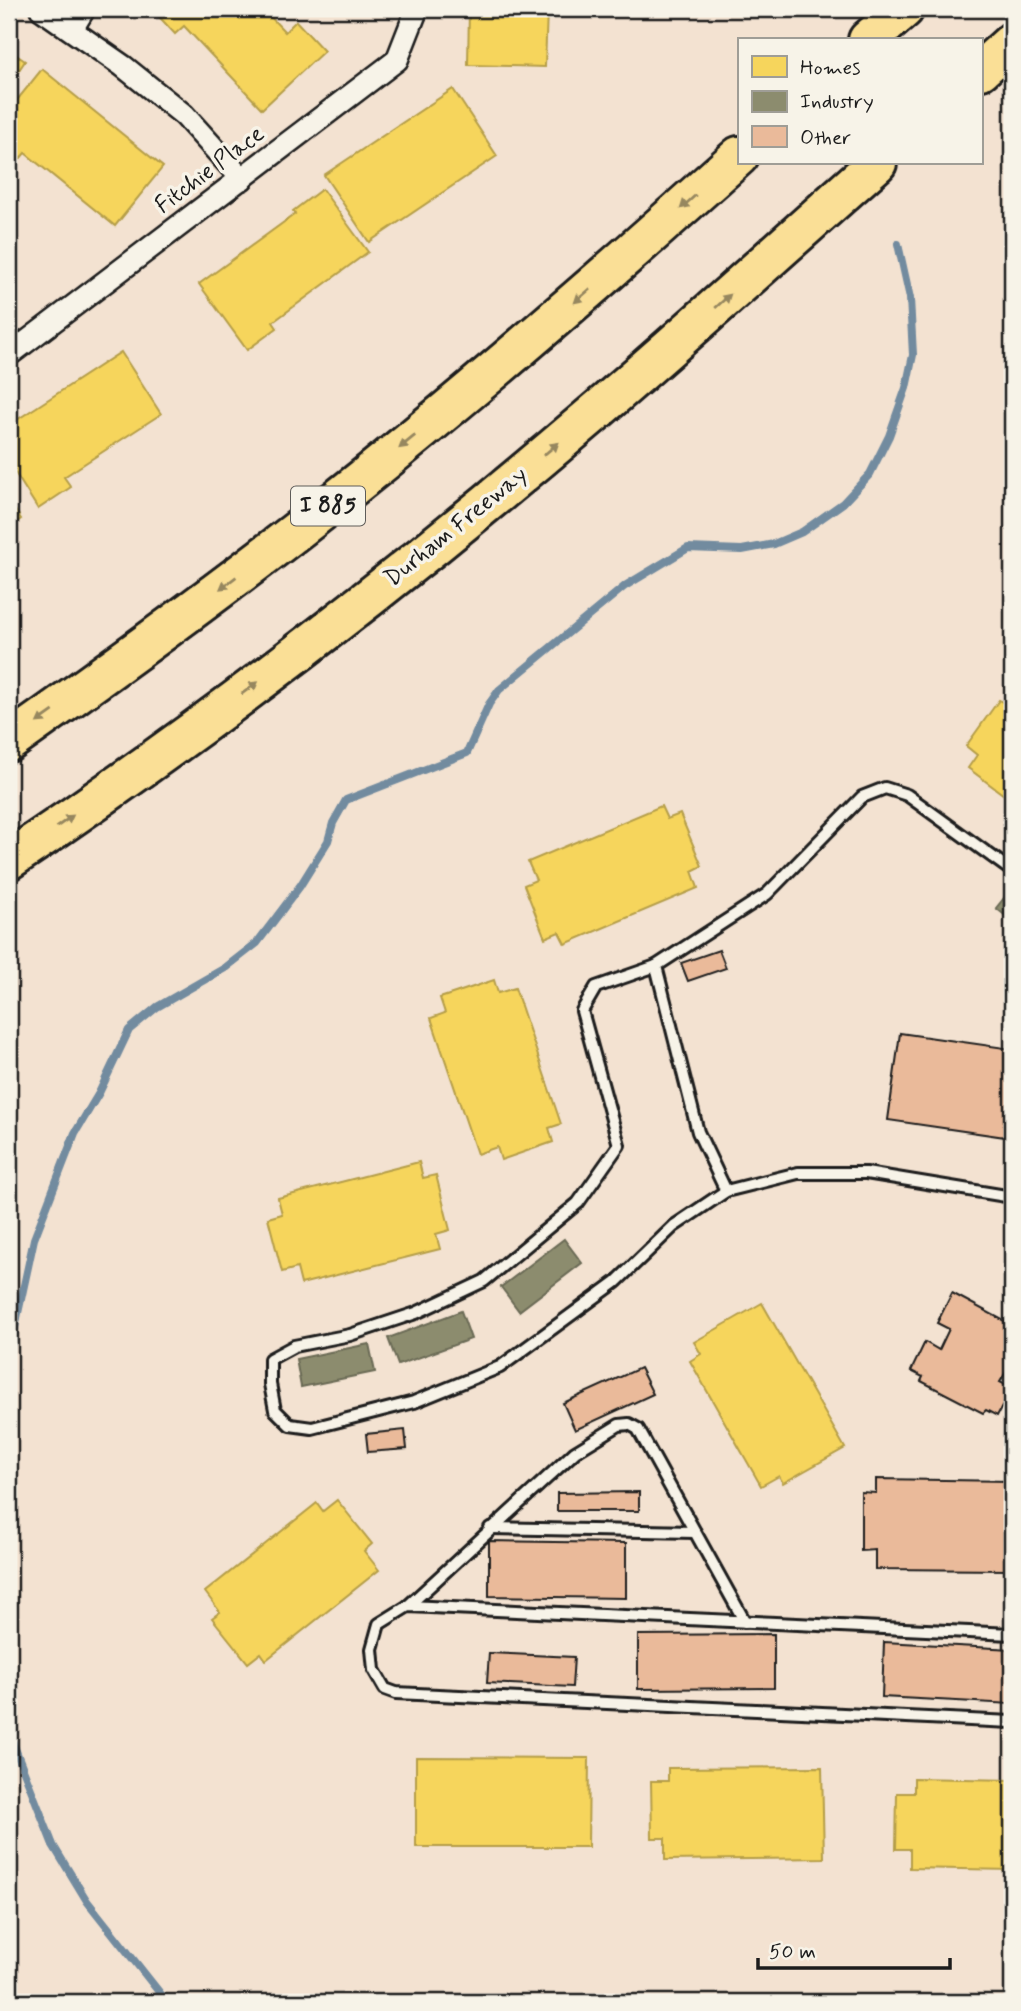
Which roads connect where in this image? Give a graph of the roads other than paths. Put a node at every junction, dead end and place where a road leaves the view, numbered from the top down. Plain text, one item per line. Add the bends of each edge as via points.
1 (41, 9) edge
2 (85, 9) edge
3 (417, 9) edge
4 (904, 9) edge
5 (72, 29) junction
6 (870, 38) edge
7 (1012, 43) edge
8 (982, 69) edge
9 (738, 157) edge
10 (876, 164) edge
11 (242, 179) junction
12 (9, 355) edge
13 (9, 742) edge
14 (9, 860) edge
15 (1012, 871) edge
16 (656, 966) junction
17 (726, 1191) junction
18 (1012, 1197) edge
19 (490, 1528) junction
20 (695, 1532) junction
21 (408, 1606) junction
22 (745, 1622) junction
23 (1012, 1634) edge
24 (1012, 1722) edge

1 - 5 street
2 - 5 street
3 - 11 street, Fitchie Place via 397,60
4 - 6 highway
5 - 11 street via 184,115
7 - 8 highway
9 -> 13 highway, I 885 via 528,342 312,519
14 -> 10 highway, Durham Freeway via 173,744 393,578 591,416
11 - 12 street, Fitchie Place
15 - 16 lane via 906,795 885,788 862,797 767,894
16 - 17 lane via 698,1132
16 - 17 lane via 596,987 582,1011 619,1145 578,1203 484,1281 416,1313 350,1335 294,1346 270,1359 275,1410 290,1425 312,1428 414,1402 500,1367 616,1282 674,1226
17 - 18 lane via 798,1173 866,1173
19 - 20 lane
19 - 20 lane via 575,1452 628,1424 638,1429
19 - 21 lane
20 - 22 lane
21 - 22 lane
21 - 24 lane via 379,1624 372,1649 374,1670 385,1689 396,1693
22 - 23 lane

